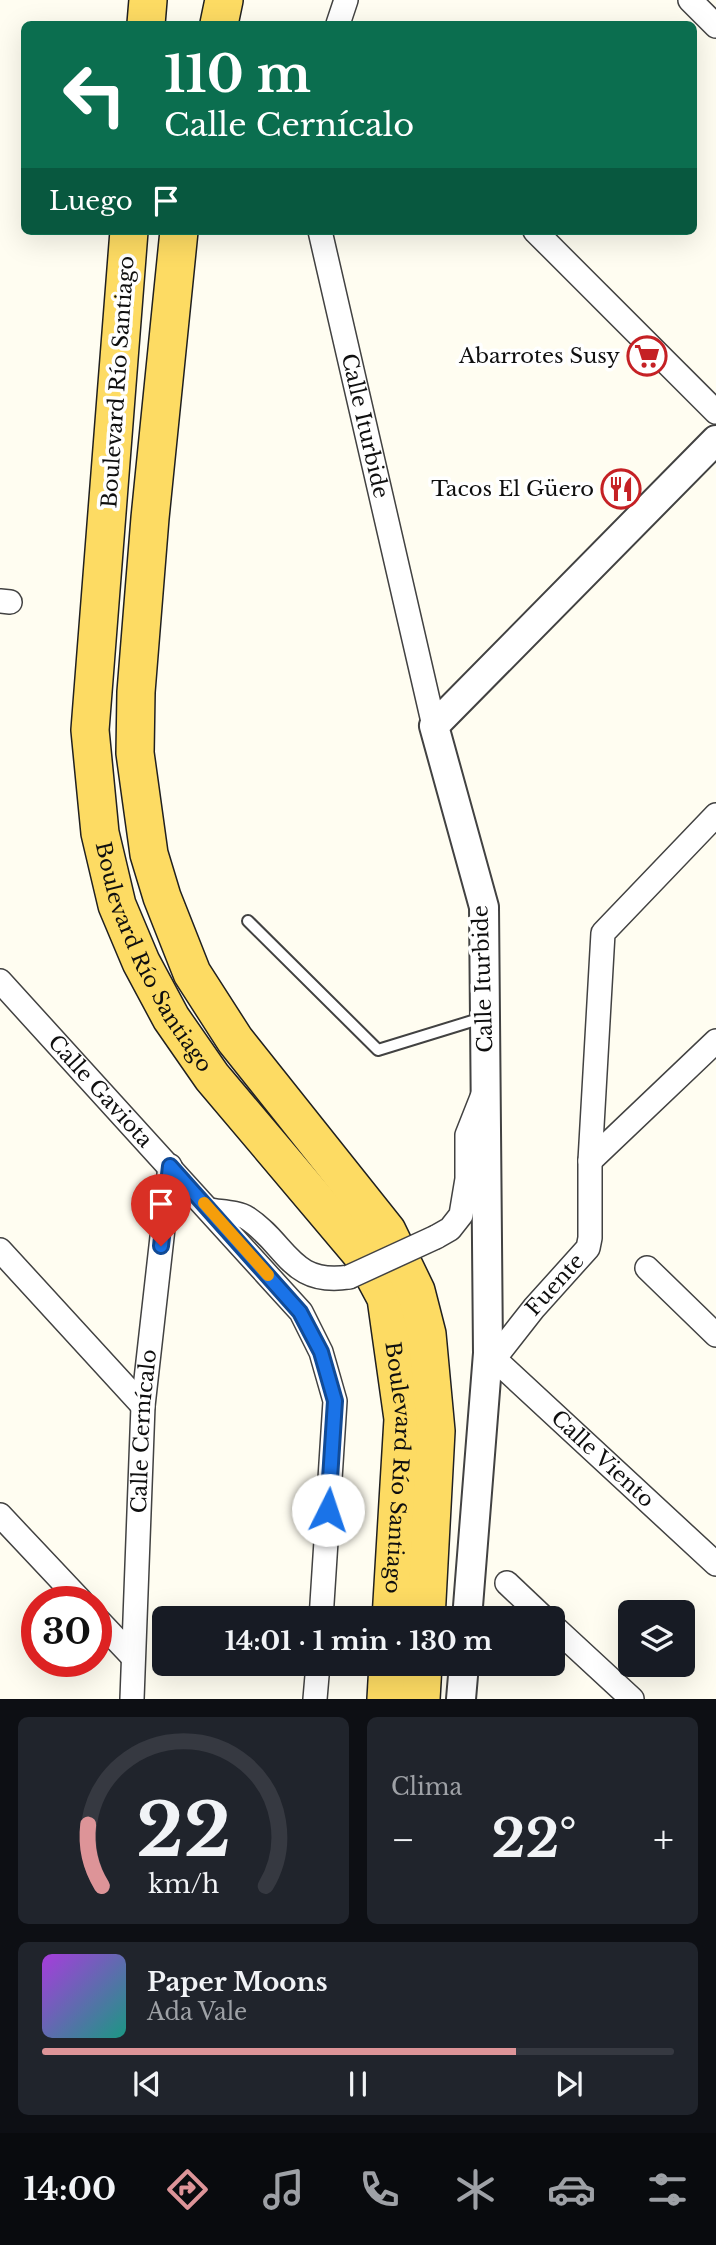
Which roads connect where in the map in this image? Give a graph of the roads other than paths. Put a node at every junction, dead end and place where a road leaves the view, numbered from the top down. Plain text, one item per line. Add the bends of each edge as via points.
1 (148, 0) edge
2 (223, 0) edge
3 (346, 0) edge
4 (690, 0) edge
5 (146, 21) edge
6 (220, 21) edge
7 (339, 21) edge
8 (716, 26) edge
9 (130, 235) edge
10 (179, 235) edge
11 (321, 235) edge
12 (539, 235) edge
13 (716, 412) edge
14 (716, 440) edge
15 (434, 726) junction
16 (716, 815) edge
17 (248, 921) dead end
18 (0, 981) edge
19 (485, 1017) junction
20 (716, 1041) edge
21 (485, 1088) junction
22 (590, 1161) junction
23 (170, 1166) junction
24 (210, 1210) junction
25 (0, 1250) edge
26 (647, 1268) dead end
27 (716, 1335) edge
28 (491, 1356) junction
29 (143, 1406) junction
30 (0, 1515) edge
31 (716, 1564) edge
32 (507, 1583) dead end
33 (67, 1586) edge
34 (322, 1606) edge
35 (392, 1606) edge
36 (427, 1606) edge
37 (468, 1606) edge
38 (531, 1606) edge
39 (112, 1635) edge
40 (565, 1637) edge
41 (133, 1657) junction
42 (316, 1676) edge
43 (387, 1676) edge
44 (422, 1676) edge
45 (463, 1676) edge
46 (132, 1699) edge
47 (315, 1699) edge
48 (386, 1699) edge
49 (421, 1699) edge
50 (461, 1699) edge
51 (632, 1699) edge

1 - 5 main road
2 - 6 main road
3 - 7 street
4 - 8 street
9 - 35 main road, Boulevard Río Santiago via 90,730 100,833 117,905 171,1018 212,1077 364,1257 386,1298 403,1419
10 - 36 main road, Boulevard Río Santiago via 136,692 135,753 149,854 192,973 234,1040 387,1231 416,1291 427,1334 436,1432
11 - 15 street, Calle Iturbide
12 - 13 street
14 - 15 street
15 - 19 street, Calle Iturbide via 484,907
16 - 22 street, Fuente via 603,933
17 - 19 lane via 378,1050
18 - 23 street, Calle Gaviota
19 - 21 street, Calle Iturbide
20 - 22 street
21 - 24 street, bridge via 467,1135 461,1215 436,1237 349,1277 330,1280 299,1270 245,1217
21 - 28 street, Calle Iturbide
22 - 28 street, Fuente via 588,1248
23 - 24 street, Calle Gaviota
23 - 29 street, Calle Cernícalo
24 - 34 street, Calle Gaviota via 300,1312 321,1352 335,1401
25 - 29 street
26 - 27 street
28 - 31 street, Calle Viento
28 - 37 street, Calle Iturbide
29 - 41 street, Calle Cernícalo
30 - 33 street
32 - 38 street
39 - 41 street
40 - 51 street
41 - 46 street, Calle Cernícalo
42 - 47 street
43 - 48 main road
44 - 49 main road
45 - 50 street

